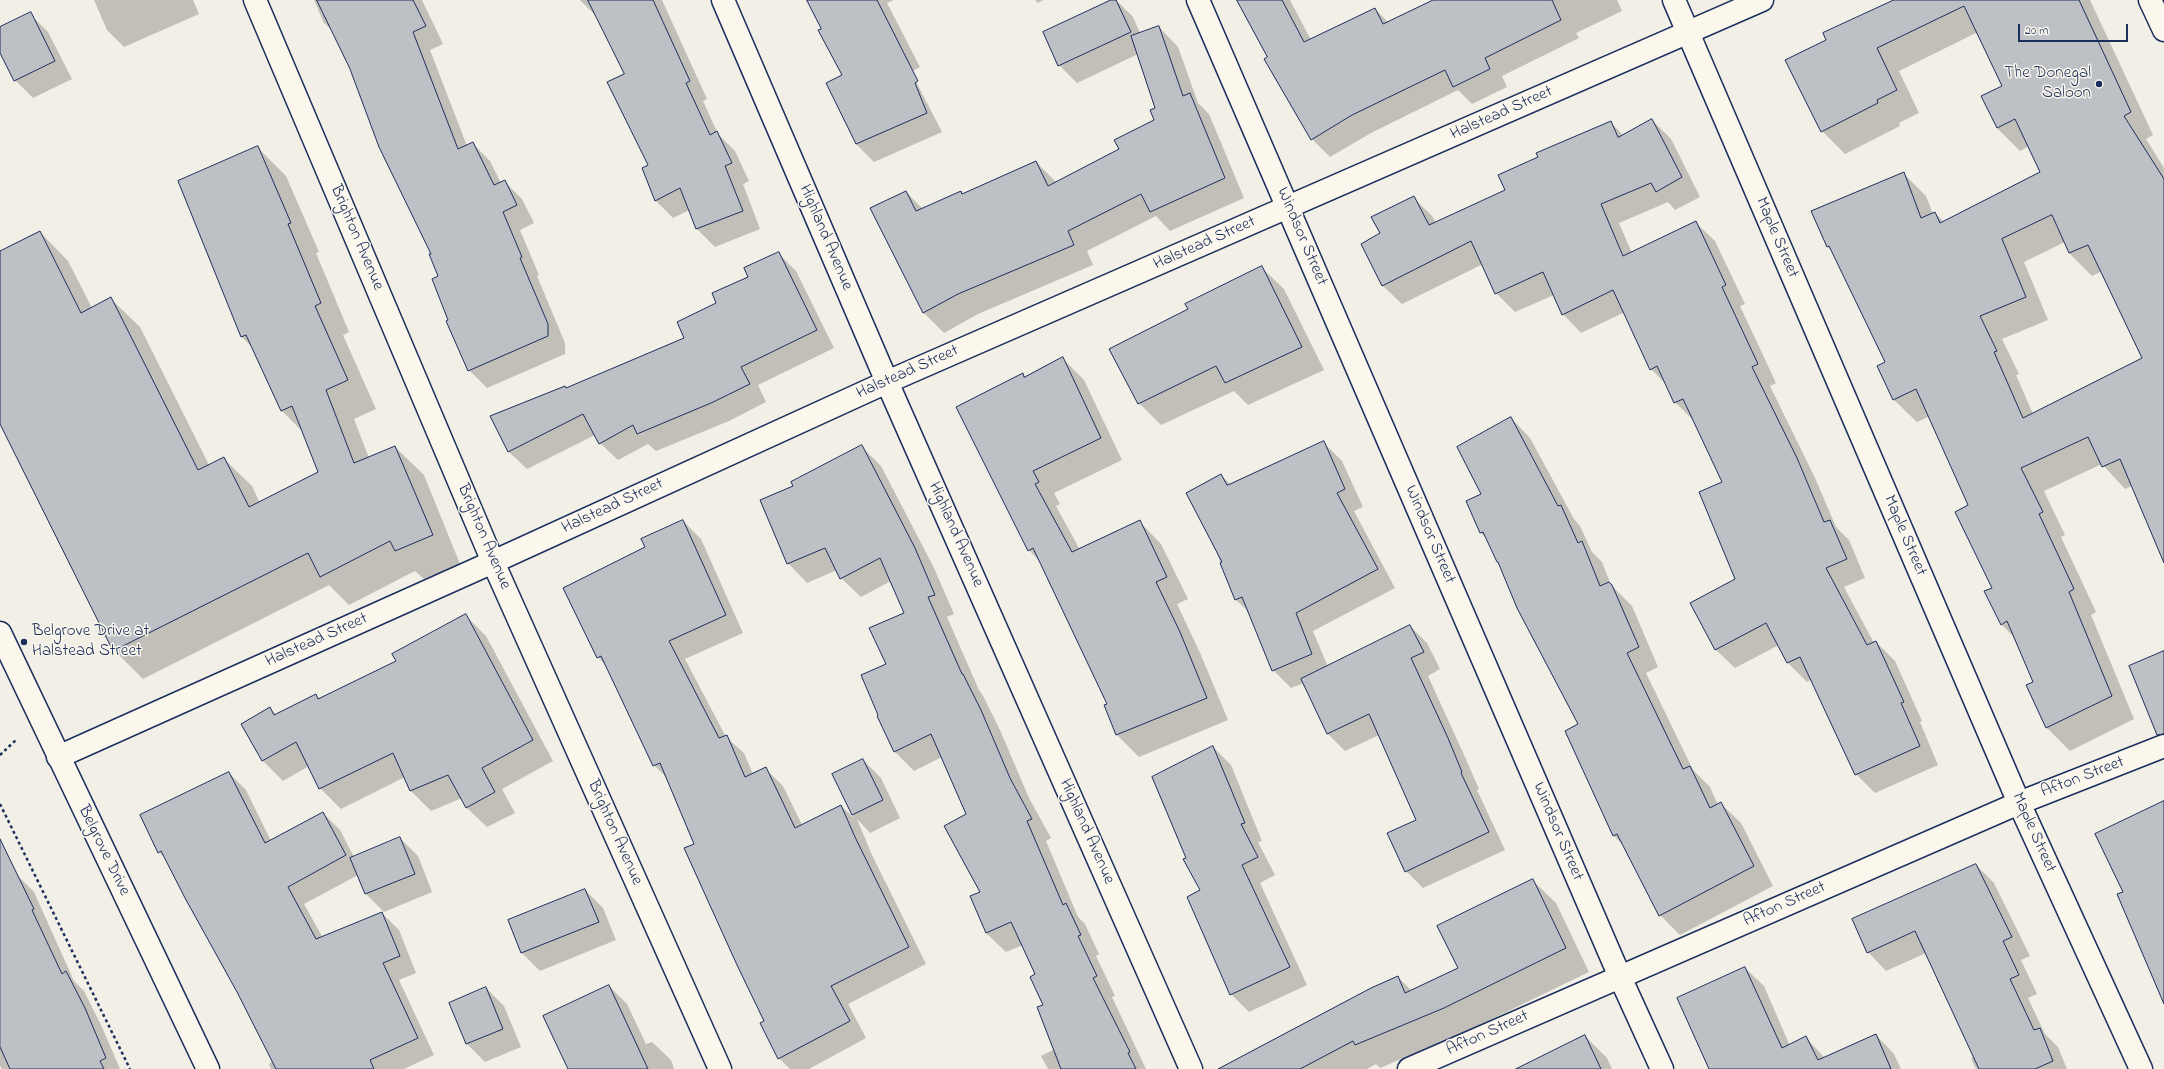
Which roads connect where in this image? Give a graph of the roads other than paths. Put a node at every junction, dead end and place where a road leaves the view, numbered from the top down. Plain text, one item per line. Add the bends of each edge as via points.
1 (256, 0) edge
2 (723, 0) edge
3 (1198, 0) edge
4 (1674, 0) edge
5 (1762, 0) edge
6 (2150, 0) edge
7 (2164, 30) edge
8 (1688, 33) junction
9 (1289, 207) junction
10 (887, 382) junction
11 (493, 562) junction
12 (0, 633) edge
13 (2164, 746) edge
14 (58, 757) junction
15 (2019, 803) junction
16 (1620, 977) junction
17 (208, 1069) edge
18 (720, 1069) edge
19 (1191, 1069) edge
20 (1408, 1069) edge
21 (1662, 1069) edge
22 (2141, 1069) edge

1 - 11 street, Brighton Avenue
2 - 10 street, Highland Avenue
3 - 9 street, Windsor Street
4 - 8 street, Maple Street
5 - 8 street, Halstead Street
6 - 7 street
8 - 9 street, Halstead Street
8 - 15 street, Maple Street
9 - 10 street, Halstead Street
9 - 16 street, Windsor Street
10 - 11 street, Halstead Street
10 - 19 street, Highland Avenue
11 - 14 street, Halstead Street
11 - 18 street, Brighton Avenue
12 - 14 street, Belgrove Drive
13 - 15 street, Afton Street
14 - 17 street, Belgrove Drive
15 - 16 street, Afton Street
15 - 22 street, Maple Street
16 - 20 street, Afton Street
16 - 21 street, Windsor Street

